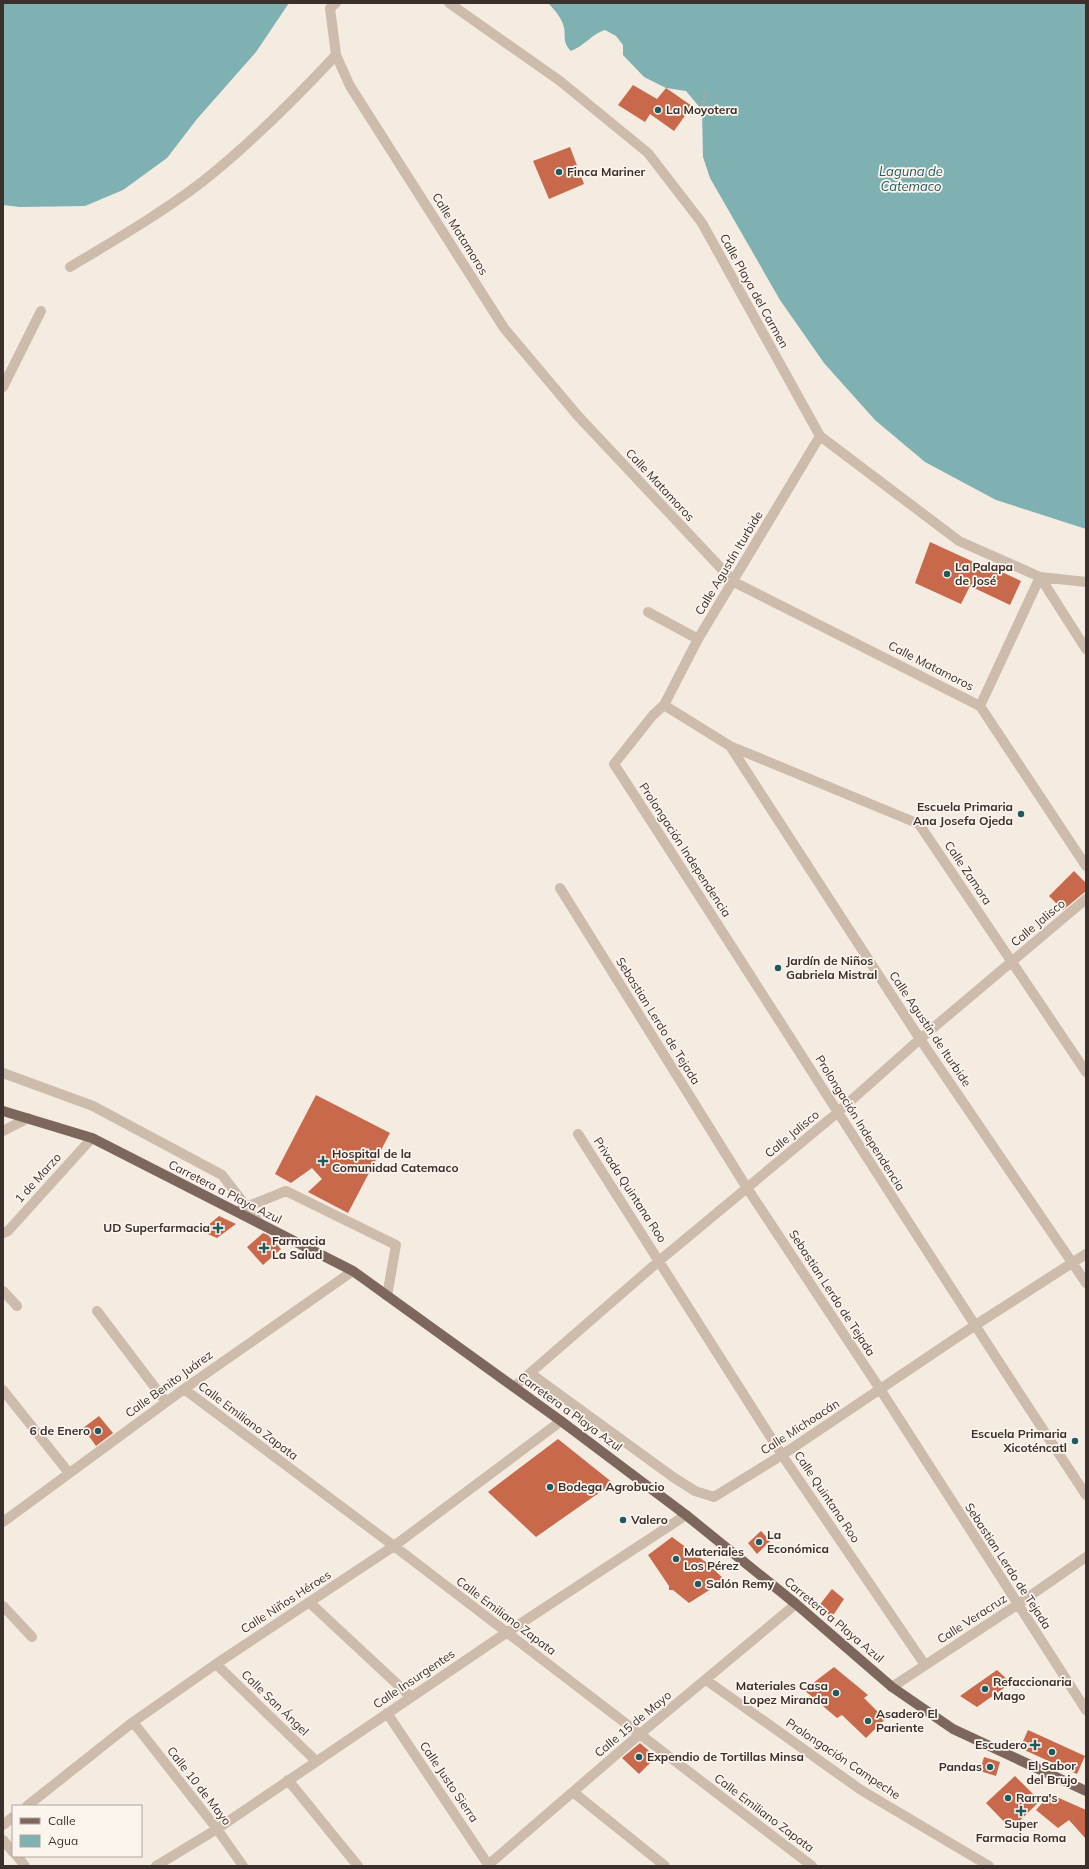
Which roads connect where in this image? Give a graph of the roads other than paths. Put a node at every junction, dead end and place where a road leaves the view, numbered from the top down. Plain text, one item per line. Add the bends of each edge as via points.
1 (449, 3) edge
2 (333, 6) edge
3 (336, 55) junction
4 (70, 267) dead end
5 (41, 311) dead end
6 (3, 387) edge
7 (820, 436) junction
8 (1040, 577) junction
9 (734, 582) junction
10 (1086, 582) edge
11 (648, 612) dead end
12 (698, 639) junction
13 (1086, 649) edge
14 (664, 705) junction
15 (980, 706) junction
16 (730, 746) junction
17 (614, 764) joint
18 (1086, 866) edge
19 (560, 888) dead end
20 (1086, 899) edge
21 (1013, 962) junction
22 (920, 1039) junction
23 (1086, 1072) edge
24 (3, 1073) edge
25 (3, 1111) edge
26 (837, 1113) junction
27 (28, 1118) junction
28 (3, 1131) edge
29 (578, 1134) dead end
30 (92, 1138) junction
31 (747, 1188) junction
32 (246, 1206) junction
33 (237, 1212) junction
34 (260, 1224) junction
35 (3, 1233) edge
36 (1086, 1254) edge
37 (659, 1261) junction
38 (1073, 1262) junction
39 (353, 1271) junction
40 (1086, 1283) edge
41 (3, 1291) edge
42 (387, 1296) junction
43 (17, 1306) dead end
44 (97, 1311) dead end
45 (974, 1326) junction
46 (530, 1373) junction
47 (514, 1387) junction
48 (184, 1389) junction
49 (880, 1389) junction
50 (3, 1390) edge
51 (166, 1402) junction
52 (561, 1421) junction
53 (782, 1454) junction
54 (69, 1473) junction
55 (1086, 1495) edge
56 (686, 1515) junction
57 (3, 1522) edge
58 (394, 1546) junction
59 (1086, 1557) edge
60 (309, 1602) junction
61 (796, 1604) junction
62 (1017, 1605) junction
63 (3, 1606) edge
64 (506, 1633) junction
65 (32, 1637) dead end
66 (216, 1664) junction
67 (925, 1665) junction
68 (706, 1680) junction
69 (892, 1687) junction
70 (411, 1697) junction
71 (1086, 1710) edge
72 (387, 1713) junction
73 (133, 1722) junction
74 (640, 1734) junction
75 (316, 1761) junction
76 (288, 1780) junction
77 (1086, 1791) edge
78 (573, 1792) junction
79 (28, 1805) edge
80 (12, 1818) edge
81 (3, 1825) edge
82 (217, 1829) junction
83 (3, 1840) edge
84 (12, 1851) edge
85 (18, 1857) edge
86 (25, 1866) edge
87 (156, 1866) edge
88 (243, 1866) edge
89 (358, 1866) edge
90 (488, 1866) edge
91 (665, 1866) edge
92 (812, 1866) edge
93 (989, 1866) edge

1 - 7 street, Calle Playa del Carmen via 560,81 648,153 702,223
2 - 3 street, Calle Matamoros
3 - 4 street via 288,107 202,181 141,225
3 - 9 street, Calle Matamoros via 350,86 504,328 578,416
5 - 6 street
7 - 8 street, Calle Playa del Carmen via 960,541
7 - 9 street, Calle Agustín Iturbide
8 - 10 street, Calle Playa del Carmen
8 - 13 street
8 - 15 street
9 - 12 street, Calle Agustín Iturbide
9 - 15 street, Calle Matamoros
11 - 12 street
12 - 14 street, Calle Agustín Iturbide
14 - 16 street, Calle Zamora
14 - 17 street, Calle Agustín Iturbide
15 - 18 street, Calle Matamoros
16 - 21 street, Calle Zamora via 919,824
16 - 22 street, Calle Agustín de Iturbide
17 - 26 street, Prolongación Independencia
19 - 31 street, Sebastian Lerdo de Tejada
20 - 21 street, Calle Jalisco
21 - 22 street, Calle Jalisco
21 - 23 street, Calle Zamora
22 - 26 street, Calle Jalisco
22 - 38 street, Calle Agustín de Iturbide
24 - 32 street via 93,1106 222,1175
25 - 27 main road, Carretera a Playa Azul
26 - 31 street, Calle Jalisco
26 - 45 street, Prolongación Independencia
27 - 28 street
27 - 30 main road, Carretera a Playa Azul
29 - 37 street, Privada Quintana Roo
30 - 33 main road, Carretera a Playa Azul
30 - 35 street, 1 de Marzo via 8,1231
31 - 37 street, Calle Jalisco
31 - 49 street, Sebastian Lerdo de Tejada
32 - 33 street
32 - 34 street
32 - 42 street via 286,1191 396,1245
33 - 34 main road, Carretera a Playa Azul
34 - 39 main road, Carretera a Playa Azul
36 - 38 street, Calle Michoacán
37 - 46 street, Calle Jalisco
37 - 53 street, Calle Quintana Roo
38 - 40 street, Calle Agustín de Iturbide
38 - 45 street, Calle Michoacán
39 - 42 main road, Carretera a Playa Azul
39 - 48 street, Calle Benito Juárez
41 - 43 street
42 - 47 main road, Carretera a Playa Azul
44 - 51 street
45 - 49 street, Calle Michoacán
45 - 55 street, Prolongación Independencia
46 - 47 street, Calle Jalisco
46 - 53 street, Calle Michoacán via 695,1491 714,1498
47 - 52 main road, Carretera a Playa Azul
48 - 51 street, Calle Benito Juárez
48 - 58 street, Calle Emiliano Zapata
49 - 53 street, Calle Michoacán
49 - 62 street, Sebastian Lerdo de Tejada
50 - 54 street
51 - 54 street, Calle Benito Juárez
52 - 56 main road, Carretera a Playa Azul
52 - 58 street, Calle Niños Héroes
53 - 67 street, Calle Quintana Roo
54 - 57 street, Calle Benito Juárez
56 - 61 main road, Carretera a Playa Azul
56 - 64 street, Calle Insurgentes
58 - 60 street, Calle Niños Héroes
58 - 64 street, Calle Emiliano Zapata
59 - 62 street, Calle Veracruz
60 - 66 street, Calle Niños Héroes
60 - 70 street
61 - 68 street, Calle 15 de Mayo
61 - 69 main road, Carretera a Playa Azul
62 - 67 street, Calle Veracruz
62 - 71 street, Sebastian Lerdo de Tejada
63 - 65 street
64 - 70 street, Calle Insurgentes
64 - 74 street, Calle Emiliano Zapata
66 - 73 street, Calle Niños Héroes
66 - 75 street, Calle San Ángel
67 - 69 street, Calle Veracruz
68 - 74 street, Calle 15 de Mayo
68 - 93 street, Prolongación Campeche via 861,1790
69 - 77 main road, Carretera a Playa Azul via 954,1729
70 - 72 street, Calle Insurgentes
72 - 75 street, Calle Insurgentes
72 - 90 street, Calle Justo Sierra
73 - 79 street, Calle Niños Héroes
73 - 82 street, Calle 10 de Mayo
74 - 78 street, Calle 15 de Mayo
74 - 92 street, Calle Emiliano Zapata
75 - 76 street, Calle Insurgentes
76 - 82 street, Calle Insurgentes
76 - 89 street
78 - 90 street, Calle 15 de Mayo
78 - 91 street
80 - 81 street
82 - 87 street, Calle Insurgentes
82 - 88 street, Calle 10 de Mayo
83 - 84 street
85 - 86 street

